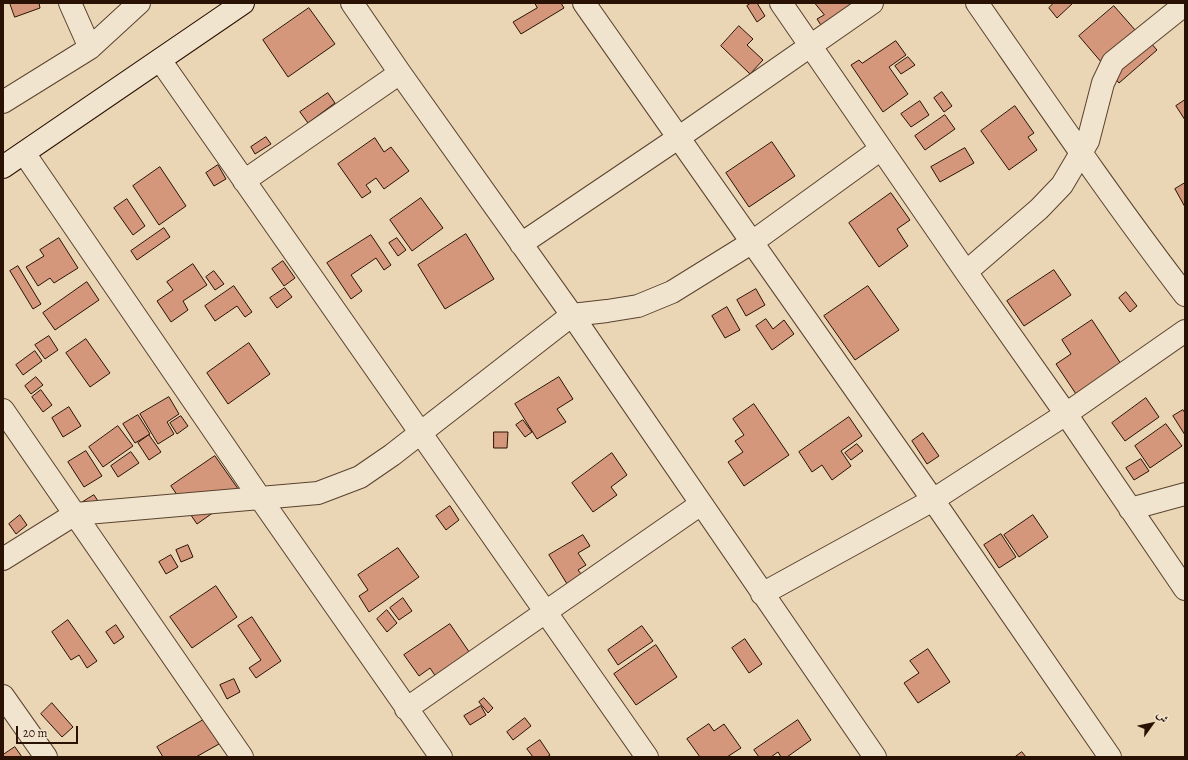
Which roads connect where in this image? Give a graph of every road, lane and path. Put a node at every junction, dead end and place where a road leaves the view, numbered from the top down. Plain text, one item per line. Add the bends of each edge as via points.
1 (70, 3) edge
2 (139, 3) edge
3 (243, 3) edge
4 (352, 3) edge
5 (584, 3) edge
6 (781, 3) edge
7 (872, 3) edge
8 (978, 3) edge
9 (1184, 4) edge
10 (810, 46) junction
11 (90, 48) junction
12 (160, 60) junction
13 (400, 73) junction
14 (3, 102) edge
15 (678, 138) junction
16 (881, 149) junction
17 (24, 153) junction
18 (1081, 153) junction
19 (3, 167) edge
20 (244, 181) junction
21 (751, 243) junction
22 (522, 244) junction
23 (966, 272) junction
24 (1185, 295) edge
25 (572, 315) junction
26 (1185, 331) edge
27 (3, 410) edge
28 (1066, 414) junction
29 (420, 433) junction
30 (1185, 494) edge
31 (260, 498) junction
32 (933, 500) junction
33 (701, 504) junction
34 (1130, 509) junction
35 (75, 514) junction
36 (3, 559) edge
37 (1185, 589) edge
38 (762, 594) junction
39 (546, 612) junction
40 (3, 696) edge
41 (406, 709) junction
42 (46, 757) edge
43 (242, 757) edge
44 (441, 757) edge
45 (647, 757) edge
46 (875, 757) edge
47 (1110, 757) edge

1 - 11 street
2 - 11 street
3 - 12 street
4 - 13 street
5 - 15 street
6 - 10 street
7 - 10 street
8 - 18 street
9 - 18 street via 1113,62 1103,83 1088,141
10 - 15 street
10 - 16 street
11 - 14 street
12 - 17 street
12 - 20 street
13 - 20 street
13 - 22 street
15 - 21 street
15 - 22 street
16 - 21 street
16 - 23 street
17 - 19 street
17 - 31 street
18 - 23 street via 1062,185 1039,209
18 - 24 street
20 - 29 street
21 - 25 street via 659,298 638,306
21 - 32 street
22 - 25 street
23 - 28 street
25 - 29 street
25 - 33 street
26 - 28 street
27 - 35 street
28 - 32 street
28 - 34 street
29 - 31 street via 360,477 318,493
29 - 39 street
30 - 34 street
31 - 35 street
31 - 41 street
32 - 38 street
32 - 47 street
33 - 38 street
33 - 39 street
34 - 37 street
35 - 36 street
35 - 43 street
38 - 46 street
39 - 41 street
39 - 45 street
40 - 42 street
41 - 44 street

